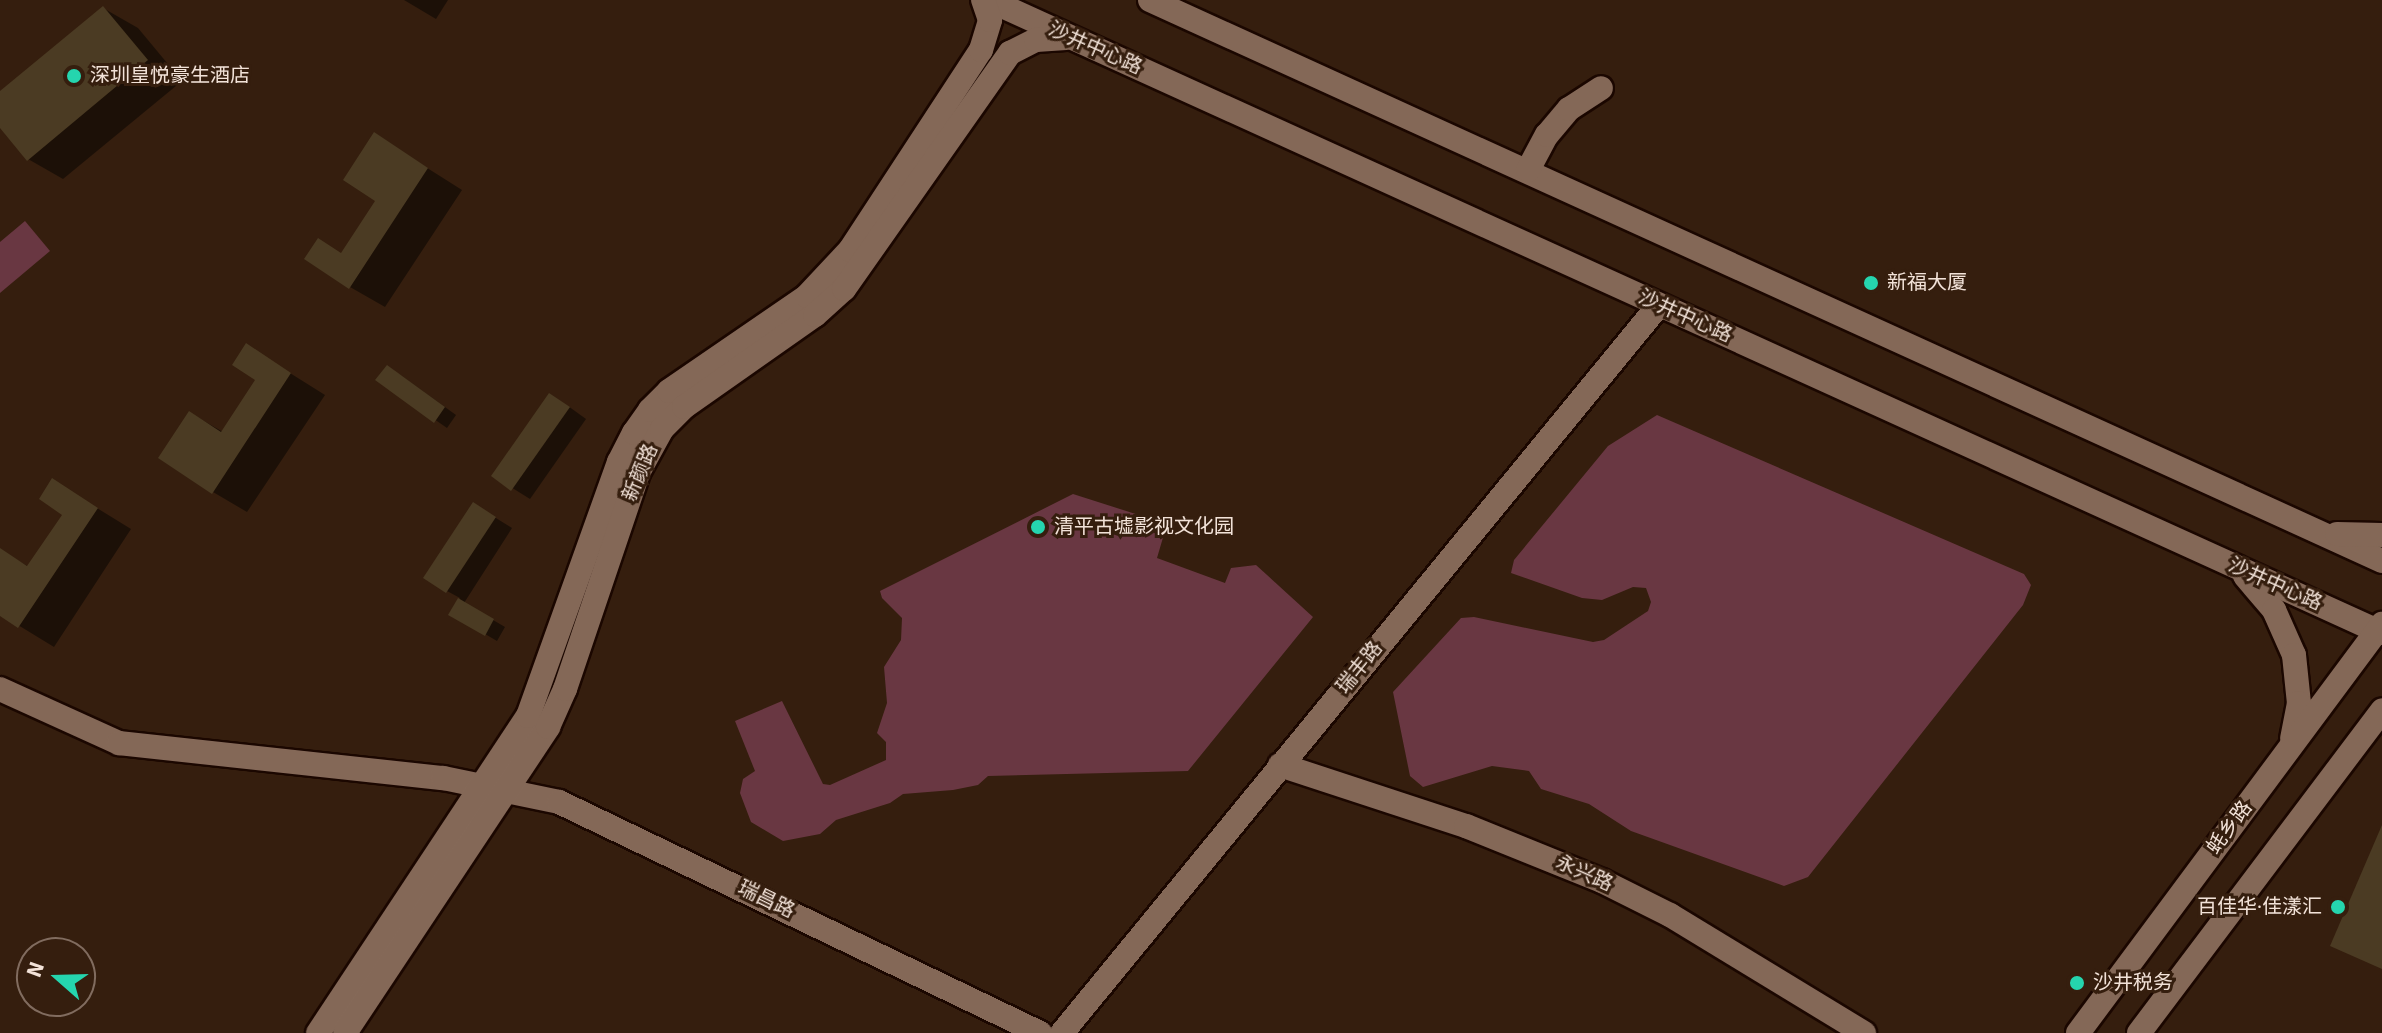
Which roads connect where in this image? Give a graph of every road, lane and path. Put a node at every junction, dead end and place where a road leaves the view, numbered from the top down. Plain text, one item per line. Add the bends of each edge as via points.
1 (983, 0) edge
2 (989, 0) edge
3 (1150, 0) edge
4 (1076, 40) junction
5 (1601, 88) dead end
6 (1528, 170) junction
7 (1659, 305) junction
8 (2314, 529) junction
9 (2382, 535) edge
10 (2382, 561) edge
11 (2230, 564) junction
12 (2380, 629) edge
13 (0, 689) edge
14 (2378, 718) edge
15 (2288, 751) junction
16 (1280, 765) junction
17 (496, 788) junction
18 (318, 1033) edge
19 (345, 1033) edge
20 (1040, 1033) edge
21 (1062, 1033) edge
22 (1864, 1033) edge
23 (2078, 1033) edge
24 (2139, 1033) edge

1 - 17 street, 新颜路 via 990,20 981,50 850,250 807,296 669,391 634,433 619,462 544,678
2 - 4 street, 沙井中心路
3 - 6 street
4 - 7 street, 沙井中心路
4 - 17 street, 新颜路 via 1048,37 1010,53 844,289 684,407 662,429 639,471 557,708
5 - 6 street via 1569,109
6 - 8 street
7 - 11 street, 沙井中心路
7 - 16 street, 瑞丰路
8 - 9 street
8 - 10 street
11 - 12 street, 沙井中心路
11 - 15 street via 2269,602 2294,655 2299,703
12 - 15 street, 蚝乡路
13 - 17 street, 瑞昌路 via 119,743
14 - 24 street
15 - 23 street, 蚝乡路
16 - 21 street, 瑞丰路
16 - 22 street, 永兴路 via 1466,826 1602,881 1670,915
17 - 18 street, 新颜路
17 - 19 street, 新颜路
17 - 20 street, 瑞昌路 via 571,806

